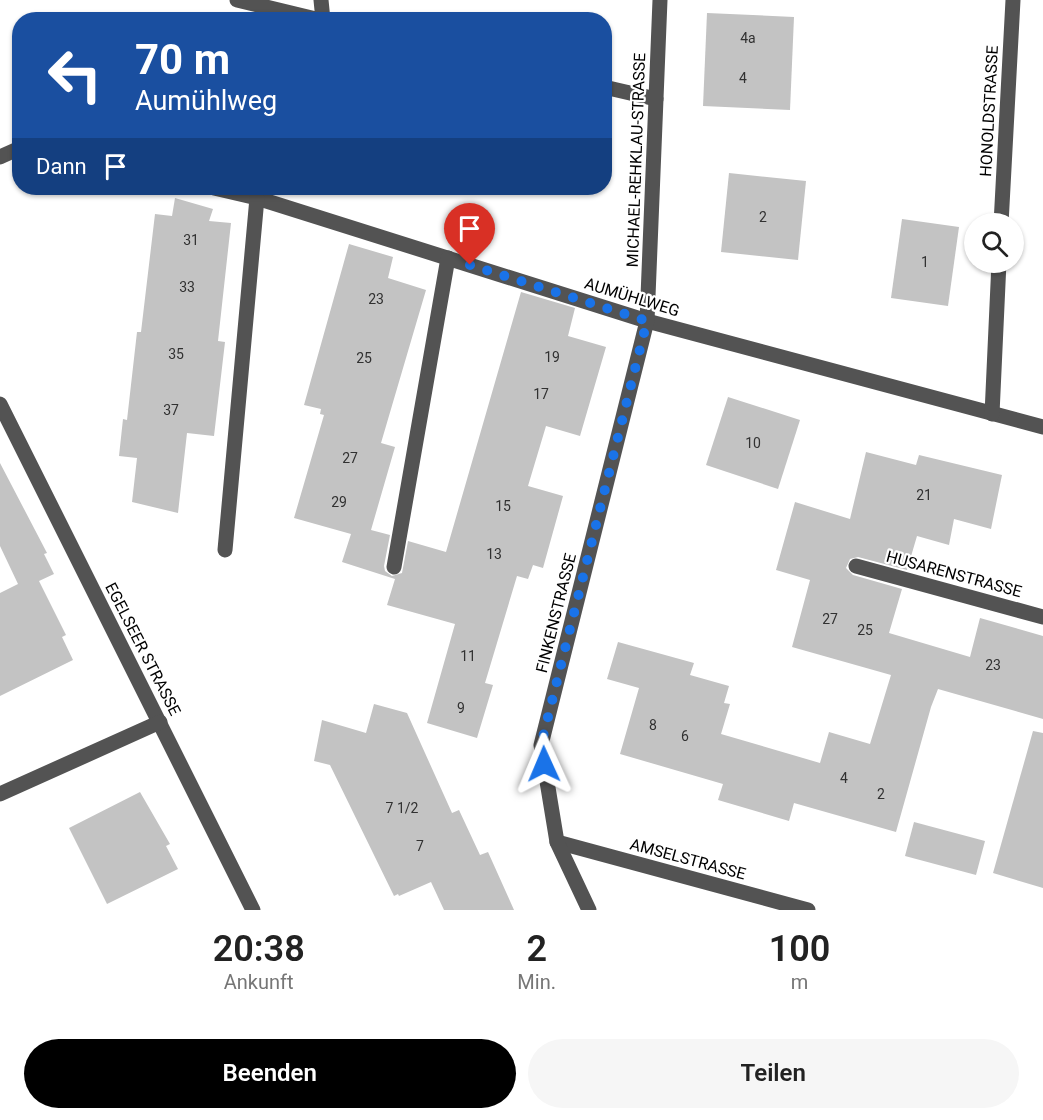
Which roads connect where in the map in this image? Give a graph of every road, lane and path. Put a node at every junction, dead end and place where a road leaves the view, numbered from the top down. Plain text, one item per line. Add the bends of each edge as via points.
1 (237, 0) edge
2 (660, 0) edge
3 (1012, 0) edge
4 (288, 12) edge
5 (612, 89) edge
6 (656, 99) junction
7 (244, 195) edge
8 (257, 198) junction
9 (1002, 213) edge
10 (448, 258) junction
11 (998, 273) edge
12 (647, 321) junction
13 (0, 404) edge
14 (992, 414) junction
15 (1043, 428) edge
16 (225, 550) dead end
17 (856, 566) dead end
18 (394, 567) dead end
19 (1043, 617) edge
20 (160, 722) junction
21 (0, 794) edge
22 (557, 842) junction
23 (253, 910) edge
24 (589, 910) edge
25 (808, 910) edge

1 - 4 street
2 - 6 street, MICHAEL-REHKLAU-STRASSE
3 - 9 street, HONOLDSTRASSE
5 - 6 street
6 - 12 street, MICHAEL-REHKLAU-STRASSE
7 - 8 street, AUMÜHLWEG
8 - 10 street, AUMÜHLWEG
8 - 16 street
10 - 12 street, AUMÜHLWEG
10 - 18 street
11 - 14 street
12 - 14 street, AUMÜHLWEG
12 - 22 street, FINKENSTRASSE via 541,745
13 - 20 street, EGELSEER STRASSE
14 - 15 street, AUMÜHLWEG
17 - 19 street, HUSARENSTRASSE
20 - 21 street
20 - 23 street, EGELSEER STRASSE
22 - 24 street, FINKENSTRASSE
22 - 25 street, AMSELSTRASSE

